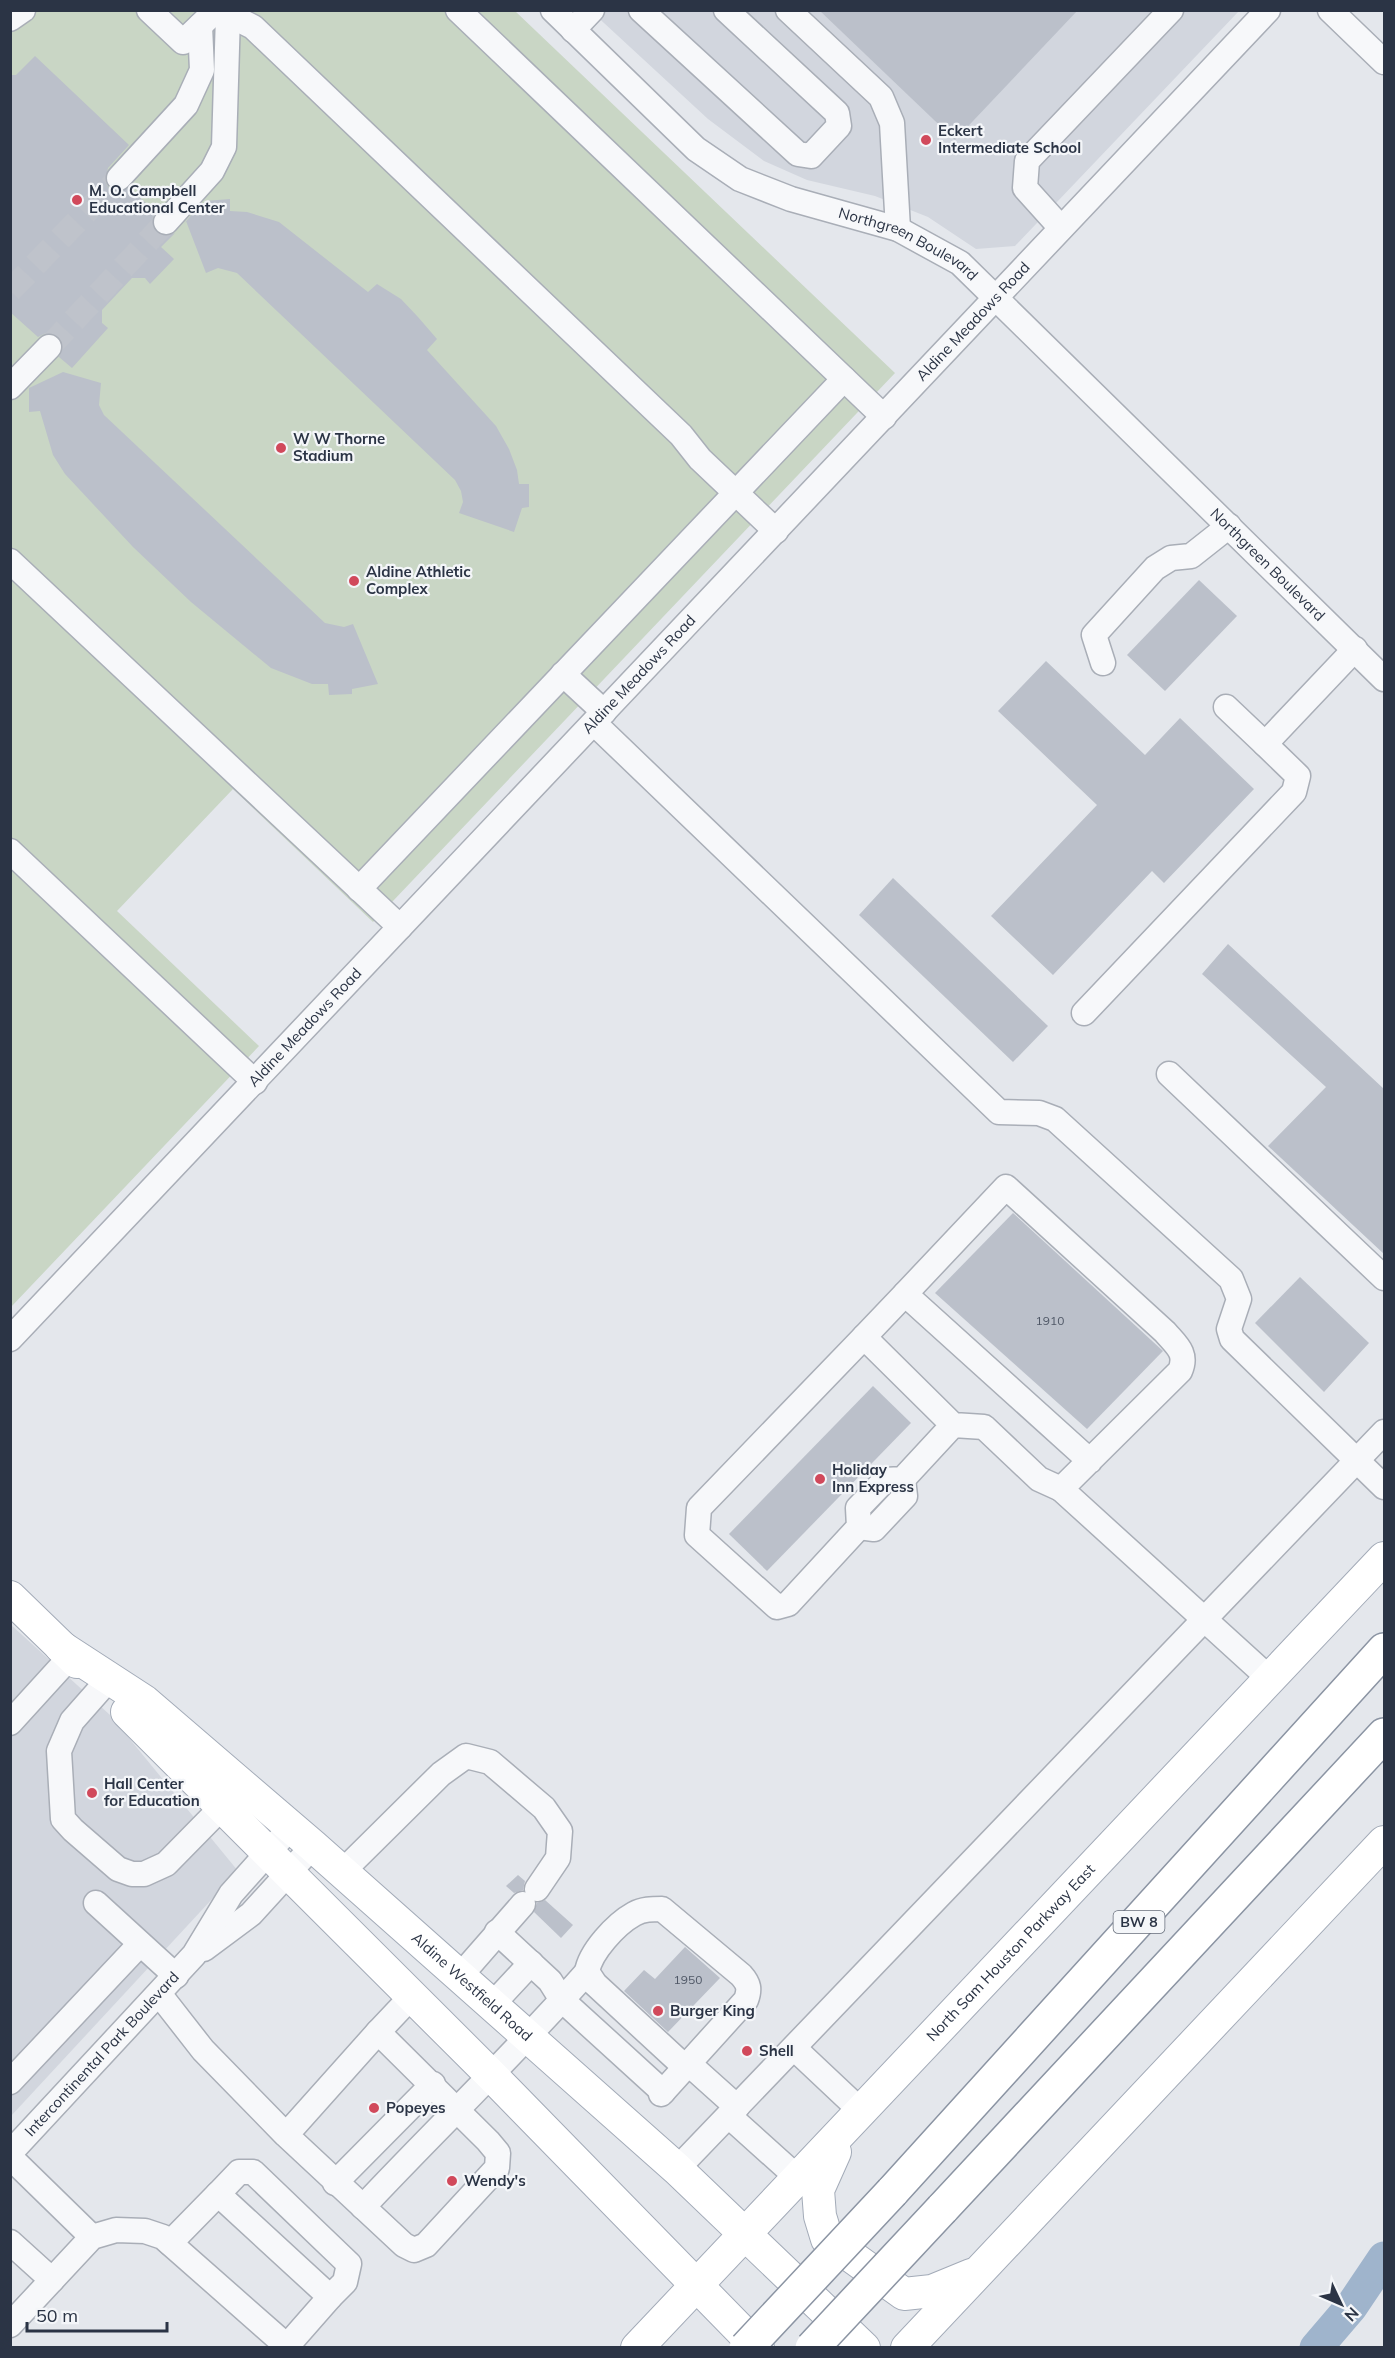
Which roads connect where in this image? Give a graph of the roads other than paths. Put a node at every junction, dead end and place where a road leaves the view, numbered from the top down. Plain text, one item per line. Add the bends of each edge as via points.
1 (149, 10) edge
2 (458, 10) edge
3 (553, 10) edge
4 (592, 10) edge
5 (641, 10) edge
6 (726, 10) edge
7 (788, 10) edge
8 (1171, 10) edge
9 (1268, 10) edge
10 (1345, 15) edge
11 (216, 16) edge
12 (573, 30) junction
13 (1384, 62) edge
14 (119, 178) tunnel mouth
15 (166, 222) tunnel mouth
16 (1061, 228) junction
17 (898, 229) junction
18 (996, 297) junction
19 (49, 347) tunnel mouth
20 (844, 379) junction
21 (10, 387) edge
22 (884, 417) junction
23 (735, 492) junction
24 (1229, 526) junction
25 (776, 531) junction
26 (10, 561) edge
27 (1354, 649) junction
28 (1103, 663) dead end
29 (563, 674) junction
30 (1384, 679) edge
31 (1226, 707) dead end
32 (599, 717) junction
33 (1265, 744) junction
34 (10, 851) edge
35 (359, 889) junction
36 (400, 927) junction
37 (1084, 1012) dead end
38 (1169, 1074) dead end
39 (255, 1082) junction
40 (1384, 1278) edge
41 (905, 1294) junction
42 (864, 1338) junction
43 (10, 1339) edge
44 (953, 1425) junction
45 (1384, 1432) edge
46 (1090, 1461) junction
47 (1357, 1461) junction
48 (1384, 1487) edge
49 (1061, 1489) junction
50 (1384, 1558) edge
51 (13, 1598) edge
52 (1204, 1621) junction
53 (1384, 1650) edge
54 (66, 1652) junction
55 (1270, 1679) junction
56 (102, 1687) junction
57 (10, 1723) edge
58 (1384, 1735) edge
59 (1384, 1768) edge
60 (223, 1806) junction
61 (1313, 1810) junction
62 (302, 1836) junction
63 (1384, 1842) edge
64 (279, 1862) junction
65 (342, 1872) junction
66 (96, 1903) dead end
67 (497, 1932) junction
68 (140, 1944) junction
69 (531, 1963) junction
70 (587, 1972) junction
71 (460, 1976) junction
72 (176, 1977) junction
73 (160, 1995) junction
74 (412, 1996) junction
75 (562, 2000) junction
76 (492, 2005) junction
77 (378, 2032) junction
78 (529, 2038) junction
79 (794, 2048) junction
80 (687, 2066) junction
81 (491, 2075) junction
82 (10, 2082) edge
83 (432, 2084) junction
84 (456, 2108) junction
85 (733, 2112) junction
86 (853, 2122) junction
87 (286, 2135) junction
88 (14, 2145) edge
89 (677, 2169) junction
90 (799, 2179) junction
91 (335, 2183) junction
92 (218, 2194) junction
93 (363, 2207) junction
94 (747, 2234) junction
95 (92, 2237) junction
96 (10, 2242) edge
97 (170, 2243) junction
98 (979, 2272) junction
99 (52, 2280) junction
100 (697, 2286) junction
101 (330, 2297) junction
102 (10, 2325) edge
103 (288, 2347) edge
104 (637, 2348) edge
105 (746, 2348) edge
106 (758, 2348) edge
107 (812, 2348) edge
108 (864, 2348) edge
109 (907, 2348) edge

1 - 11 street via 183,42
2 - 20 street
3 - 12 street, Northgreen Boulevard
4 - 12 street
5 - 6 street via 798,154 811,156 839,126 837,113
7 - 17 street via 881,97 892,123
8 - 16 street via 1027,161 1025,188
9 - 16 street, Aldine Meadows Road
10 - 13 street
11 - 14 street via 202,70 186,105
11 - 15 street via 224,147 212,171
11 - 23 street via 253,27 672,427
12 - 17 street, Northgreen Boulevard via 696,149 740,179 790,198
16 - 18 street, Aldine Meadows Road
17 - 18 street, Northgreen Boulevard via 960,263
18 - 22 street, Aldine Meadows Road
18 - 24 street, Northgreen Boulevard
19 - 21 street
20 - 22 street
20 - 23 street
22 - 25 street, Aldine Meadows Road
23 - 25 street
23 - 29 street
24 - 27 street, Northgreen Boulevard
24 - 28 street via 1191,556 1171,558 1155,568 1094,635
25 - 32 street, Aldine Meadows Road
26 - 35 street
27 - 30 street, Northgreen Boulevard
27 - 33 street
29 - 32 street
29 - 35 street
31 - 33 street
32 - 36 street, Aldine Meadows Road
32 - 47 street via 999,1112 1039,1113 1055,1119 1231,1279 1239,1299 1229,1329 1232,1339
33 - 37 street via 1298,776 1294,792
34 - 39 street
35 - 36 street
36 - 39 street, Aldine Meadows Road
38 - 40 street
39 - 43 street, Aldine Meadows Road
41 - 42 street
41 - 46 street
41 - 46 street via 1006,1187 1181,1350 1184,1361 1180,1371
42 - 44 street
42 - 44 street via 699,1508 697,1535 777,1607 788,1604 859,1527 858,1508 885,1480 903,1479
44 - 49 street via 984,1427 1039,1479
45 - 47 street
46 - 49 street
47 - 48 street
47 - 52 street
49 - 52 street
50 - 55 main road, North Sam Houston Parkway East
51 - 54 main road, Aldine Westfield Road
52 - 55 street
52 - 79 street
53 - 105 highway, BW 8, bridge
54 - 56 main road, Aldine Westfield Road
54 - 57 street
54 - 62 main road, Aldine Westfield Road via 144,1701
55 - 86 main road, North Sam Houston Parkway East
56 - 60 main road, Aldine Westfield Road
56 - 60 street via 72,1721 59,1751 63,1819 73,1830 118,1869 144,1874 166,1864
58 - 61 highway
59 - 61 highway
60 - 64 main road, Aldine Westfield Road
61 - 107 highway, bridge
62 - 64 street, Intercontinental Park Boulevard
62 - 65 main road, Aldine Westfield Road
63 - 98 main road
64 - 72 street, Intercontinental Park Boulevard via 231,1894
64 - 74 main road, Aldine Westfield Road
65 - 67 street via 441,1774 466,1756 490,1762 544,1808 560,1831 558,1858
65 - 71 main road, Aldine Westfield Road
66 - 68 street
67 - 69 street
67 - 71 street
68 - 72 street
68 - 82 street
69 - 75 street via 550,1981
69 - 76 street
70 - 75 street
70 - 80 street via 595,1984
70 - 80 street via 589,1961 633,1914 662,1909 741,1975 747,1982 746,2000
71 - 76 main road, Aldine Westfield Road
72 - 73 street, Intercontinental Park Boulevard
73 - 87 street via 203,2050
73 - 88 street, Intercontinental Park Boulevard
74 - 77 street
74 - 81 main road, Aldine Westfield Road
75 - 78 street
75 - 80 street via 662,2093
76 - 78 main road, Aldine Westfield Road
77 - 83 street
77 - 87 street
78 - 81 street
78 - 89 main road, Aldine Westfield Road
79 - 85 street
79 - 86 street
80 - 85 street
81 - 84 street
81 - 100 main road, Aldine Westfield Road
83 - 84 street
83 - 91 street
84 - 93 street
84 - 93 street via 498,2153 497,2168 426,2245 414,2250 404,2245
85 - 89 street
85 - 90 street
86 - 90 main road, North Sam Houston Parkway East
86 - 98 main road via 818,2190 827,2239 904,2294 932,2291
87 - 91 street
88 - 95 street
89 - 94 main road, Aldine Westfield Road
90 - 94 main road, North Sam Houston Parkway East
91 - 93 street
92 - 97 street
92 - 101 street
92 - 101 street via 239,2172 253,2172 349,2264 345,2282
94 - 100 main road, North Sam Houston Parkway East
94 - 108 main road, Aldine Westfield Road
95 - 97 street via 116,2230 145,2231
95 - 99 street
96 - 99 street
97 - 103 street
98 - 109 main road
99 - 102 street
100 - 104 main road, North Sam Houston Parkway East
100 - 106 main road, Aldine Westfield Road
101 - 103 street

